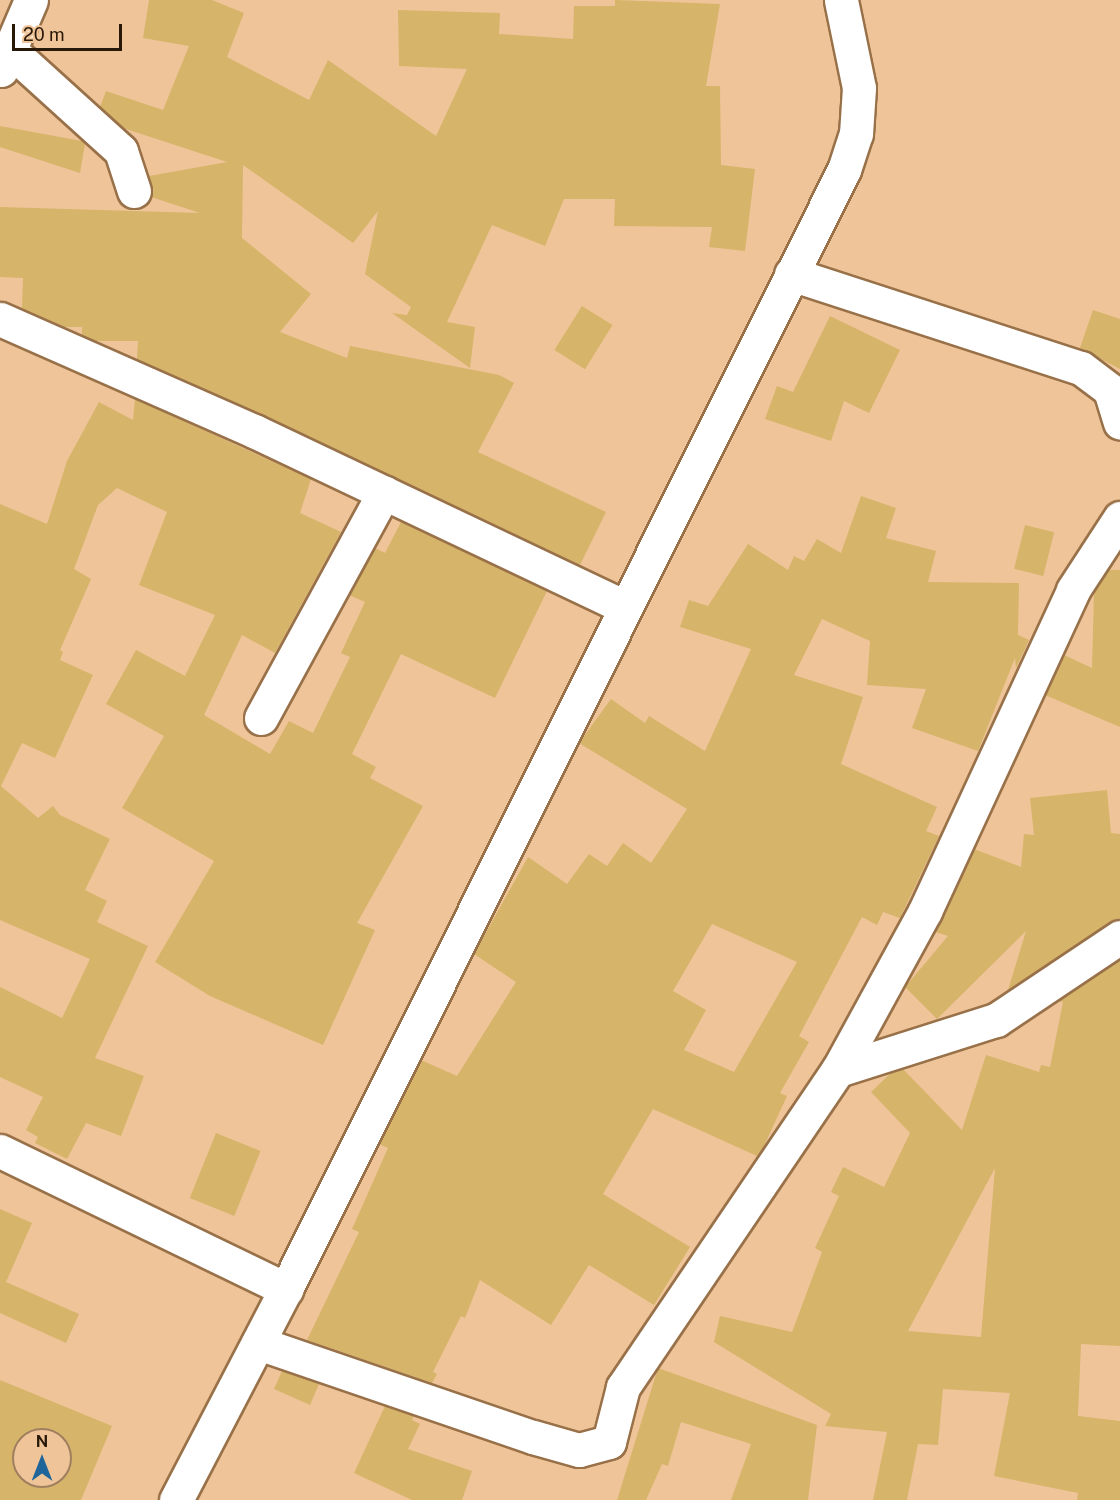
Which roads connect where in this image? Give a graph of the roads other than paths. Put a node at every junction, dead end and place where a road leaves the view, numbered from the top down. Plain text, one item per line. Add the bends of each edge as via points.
1 (31, 0) edge
2 (840, 0) edge
3 (6, 62) edge
4 (134, 191) dead end
5 (791, 274) junction
6 (0, 319) edge
7 (1120, 422) edge
8 (384, 492) junction
9 (1120, 518) edge
10 (623, 606) junction
11 (261, 718) dead end
12 (1120, 937) edge
13 (838, 1070) junction
14 (0, 1151) edge
15 (286, 1289) junction
16 (258, 1343) junction
17 (176, 1500) edge

1 - 3 street
2 - 5 street via 859,88 855,134 844,170
3 - 4 street via 121,151
5 - 7 street via 1081,368 1110,390
5 - 10 street
6 - 8 street
8 - 10 street
8 - 11 street
9 - 13 street via 1073,590 925,911
10 - 15 street
12 - 13 street via 996,1020
13 - 16 street via 623,1387 609,1442 579,1450 532,1437
14 - 15 street
15 - 16 street
16 - 17 street

